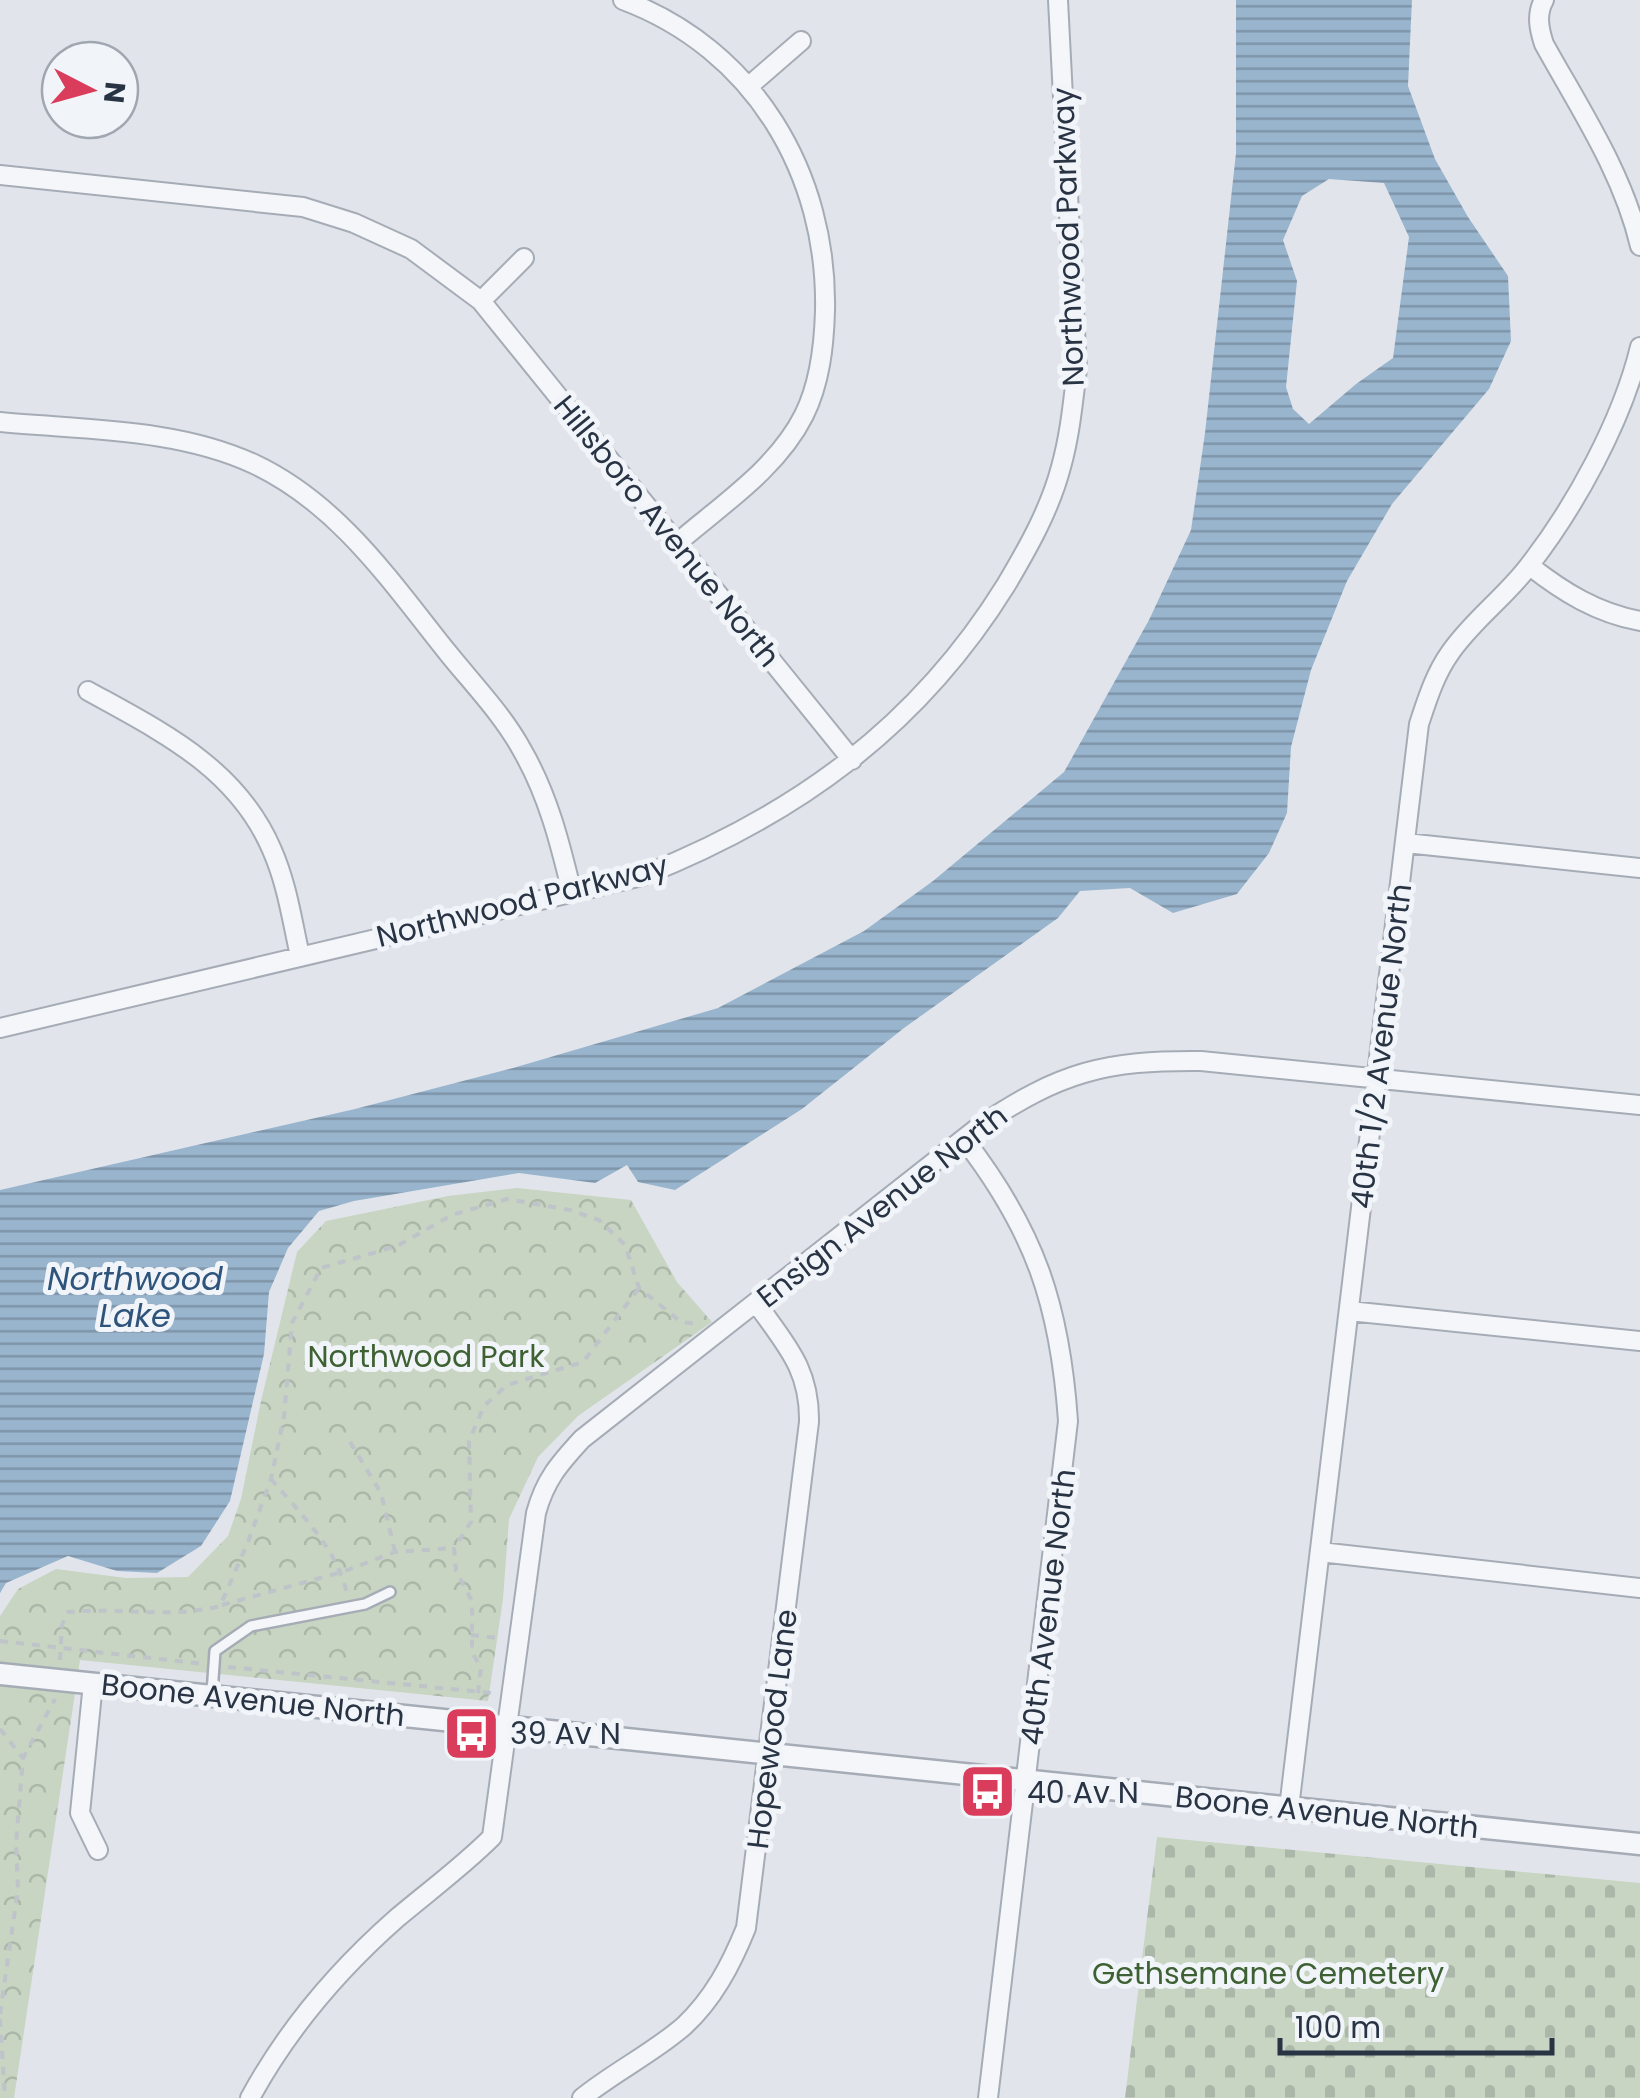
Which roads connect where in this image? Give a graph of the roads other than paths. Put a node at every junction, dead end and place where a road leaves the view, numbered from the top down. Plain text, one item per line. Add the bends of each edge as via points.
1 (623, 0) edge
2 (1058, 0) edge
3 (1544, 0) edge
4 (800, 41) dead end
5 (749, 86) junction
6 (0, 175) edge
7 (1640, 246) edge
8 (524, 258) dead end
9 (481, 301) junction
10 (1640, 347) edge
11 (0, 422) edge
12 (676, 544) junction
13 (1530, 566) junction
14 (1640, 621) edge
15 (88, 691) dead end
16 (852, 760) junction
17 (1406, 843) junction
18 (1640, 868) edge
19 (572, 893) junction
20 (300, 956) junction
21 (0, 1028) edge
22 (1378, 1078) junction
23 (1640, 1106) edge
24 (964, 1139) junction
25 (756, 1304) junction
26 (1350, 1311) junction
27 (1640, 1341) edge
28 (1320, 1552) junction
29 (1640, 1588) edge
30 (390, 1592) dead end
31 (0, 1674) edge
32 (93, 1684) junction
33 (212, 1696) junction
34 (508, 1726) junction
35 (768, 1754) junction
36 (1027, 1780) junction
37 (1289, 1808) junction
38 (1640, 1844) edge
39 (98, 1850) dead end
40 (250, 2098) edge
41 (582, 2098) edge
42 (988, 2098) edge

1 - 5 street via 684,30
2 - 16 street, Northwood Parkway via 1077,369 1060,469 1044,515 983,622 939,678
3 - 7 street via 1544,44 1616,174
4 - 5 street
5 - 12 street via 783,134 819,227 826,275 822,356 806,413 792,436 770,464
6 - 9 street, Hillsboro Avenue North via 304,207 411,249
8 - 9 street
9 - 12 street, Hillsboro Avenue North
10 - 13 street, 40th 1/2 Avenue North via 1613,422
11 - 19 street via 209,447 294,486 331,514 521,747 554,818
12 - 16 street, Hillsboro Avenue North
13 - 14 street via 1594,608
13 - 17 street, 40th 1/2 Avenue North via 1448,654 1432,688 1419,724
15 - 20 street via 174,739 232,786 272,850
16 - 19 street, Northwood Parkway via 709,850
17 - 18 street
17 - 22 street, 40th 1/2 Avenue North
19 - 20 street, Northwood Parkway
20 - 21 street, Northwood Parkway
22 - 23 street, Ensign Avenue North
22 - 24 street, Ensign Avenue North via 1201,1060 1106,1065 1018,1100
22 - 26 street, 40th 1/2 Avenue North
24 - 25 street, Ensign Avenue North
24 - 36 street, 40th Avenue North via 1036,1256 1064,1363 1064,1471
25 - 34 street, Ensign Avenue North via 582,1439 544,1486
25 - 35 street, Hopewood Lane via 802,1369 809,1396
26 - 27 street
26 - 28 street, 40th 1/2 Avenue North
28 - 29 street
28 - 37 street, 40th 1/2 Avenue North
30 - 33 lane via 364,1604 251,1626 215,1651
31 - 32 street, Boone Avenue North
32 - 33 street, Boone Avenue North
32 - 39 street via 80,1813
33 - 34 street, Boone Avenue North
34 - 35 street, Boone Avenue North
34 - 40 street, Ensign Avenue North via 492,1837 344,1970 294,2028
35 - 36 street, Boone Avenue North
35 - 41 street, Hopewood Lane via 751,1902 732,1963 683,2027
36 - 37 street, Boone Avenue North
36 - 42 street, 40th Avenue North
37 - 38 street, Boone Avenue North

